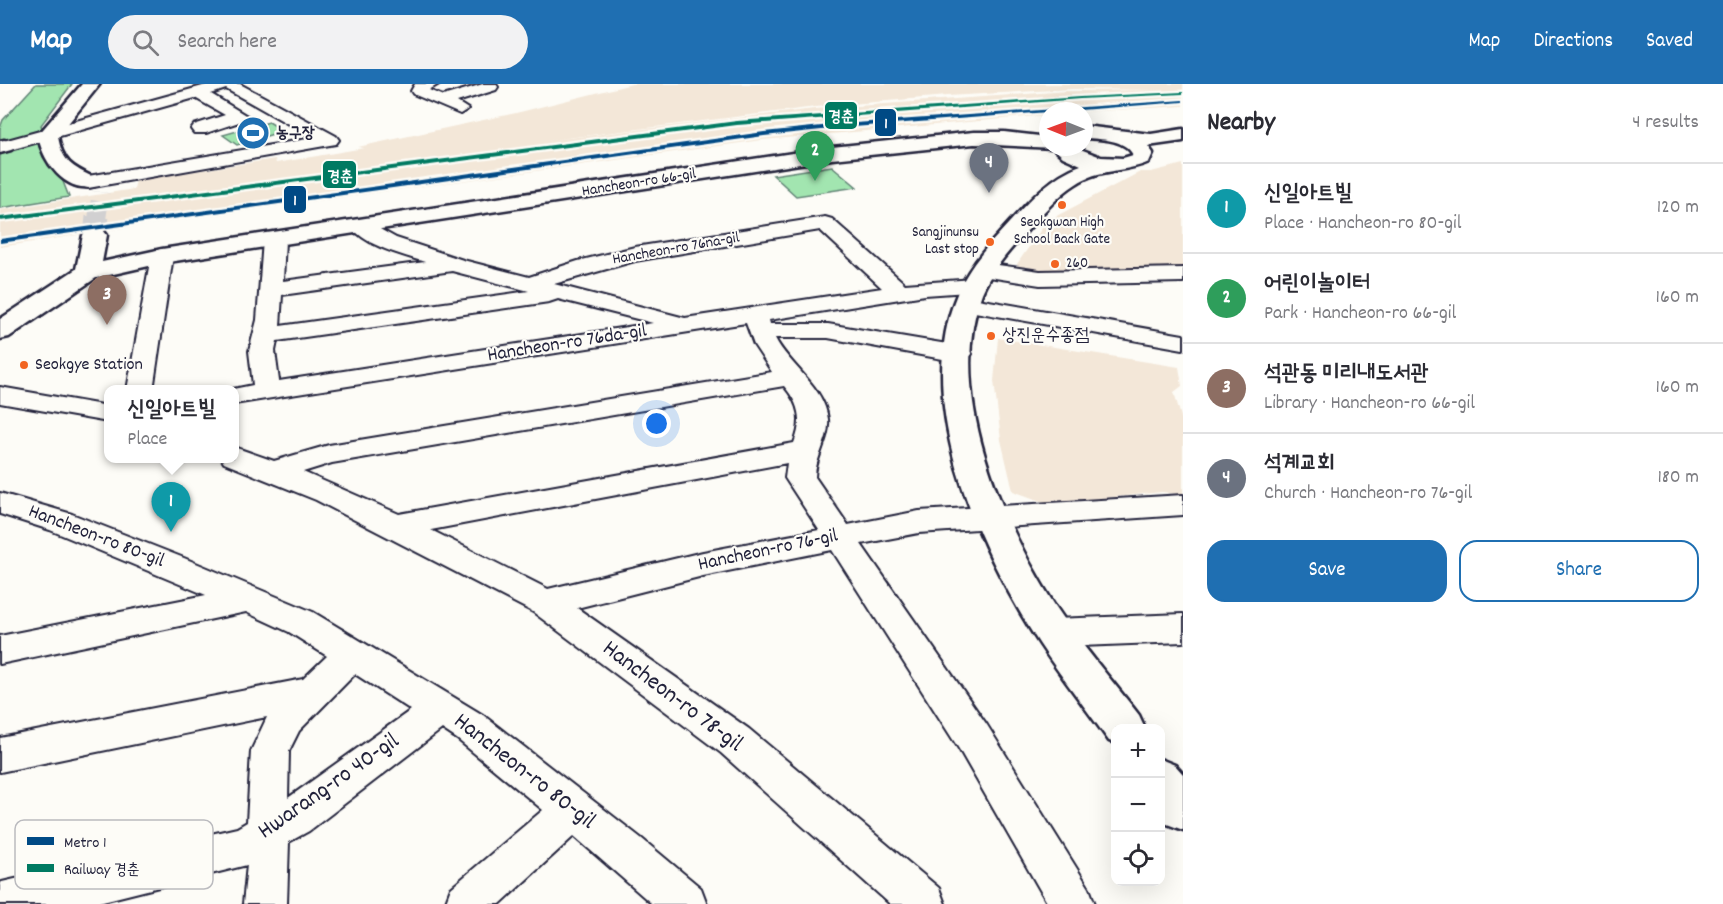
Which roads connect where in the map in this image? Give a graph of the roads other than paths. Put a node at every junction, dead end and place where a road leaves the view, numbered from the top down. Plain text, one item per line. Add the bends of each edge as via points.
1 (90, 84) edge
2 (228, 84) edge
3 (432, 84) edge
4 (490, 87) dead end
5 (198, 93) junction
6 (442, 101) junction
7 (460, 109) dead end
8 (200, 129) dead end
9 (1093, 133) edge
10 (48, 135) junction
11 (1183, 135) edge
12 (1039, 137) edge
13 (1004, 138) junction
14 (1121, 138) junction
15 (1039, 144) edge
16 (2, 146) edge
17 (1183, 147) edge
18 (1143, 153) junction
19 (1064, 156) edge
20 (1079, 156) edge
21 (1111, 164) junction
22 (1059, 180) junction
23 (94, 187) joint
24 (362, 227) junction
25 (95, 236) tunnel mouth
26 (274, 240) junction
27 (162, 256) junction
28 (455, 265) junction
29 (88, 273) junction
30 (1183, 275) edge
31 (530, 285) junction
32 (974, 287) junction
33 (273, 289) junction
34 (900, 292) junction
35 (561, 293) junction
36 (758, 322) junction
37 (688, 325) junction
38 (0, 331) edge
39 (266, 335) junction
40 (1183, 342) edge
41 (959, 354) junction
42 (789, 377) junction
43 (141, 385) edge
44 (267, 391) junction
45 (0, 395) edge
46 (239, 395) edge
47 (104, 413) edge
48 (804, 451) junction
49 (239, 458) edge
50 (274, 471) junction
51 (0, 503) edge
52 (1183, 505) edge
53 (993, 519) junction
54 (396, 526) junction
55 (839, 537) junction
56 (248, 599) junction
57 (545, 603) junction
58 (1183, 628) edge
59 (1054, 633) junction
60 (0, 650) edge
61 (352, 654) junction
62 (314, 692) junction
63 (441, 709) junction
64 (1120, 724) edge
65 (0, 755) edge
66 (1165, 784) edge
67 (1183, 809) edge
68 (574, 810) junction
69 (268, 832) junction
70 (213, 853) edge
71 (65, 889) edge
72 (2, 904) edge
73 (265, 904) edge
74 (467, 904) edge
75 (685, 904) edge
76 (923, 904) edge
77 (1073, 904) edge

1 - 10 street
2 - 5 street
2 - 23 street via 330,140
3 - 6 street via 419,91
4 - 6 street
5 - 8 street via 239,116
5 - 10 street
6 - 7 street
9 - 14 street
10 - 16 street
10 - 23 street via 52,158 58,165
11 - 14 street via 1151,140
12 - 13 street
13 - 15 street
13 - 22 street via 1060,166
13 - 24 street, Hancheon-ro 66-gil via 921,143 782,160
14 - 18 street
17 - 18 street
18 - 21 street via 1136,161
19 - 22 street via 1066,163
20 - 21 street
21 - 22 street
22 - 32 street via 996,251
24 - 26 street, Hancheon-ro 66-gil
24 - 28 street via 388,243
25 - 29 street
26 - 27 street, Hancheon-ro 66-gil
26 - 33 street
27 - 29 street, Hancheon-ro 66-gil
27 - 43 street
28 - 31 street
28 - 33 street
29 - 38 street, Hancheon-ro 66-gil
30 - 32 street via 1040,278
31 - 34 street, Hancheon-ro 76na-gil via 619,258 825,223
31 - 35 street
32 - 34 street, Hancheon-ro 76da-gil via 935,286
32 - 40 street
32 - 41 street
33 - 39 street
34 - 36 street, Hancheon-ro 76da-gil
35 - 37 street
35 - 39 street
36 - 37 street, Hancheon-ro 76da-gil
36 - 41 street
36 - 42 street via 766,345
37 - 44 street, Hancheon-ro 76da-gil
39 - 44 street via 262,351
41 - 53 street via 957,397
42 - 48 street via 812,411 814,422
42 - 50 street via 329,454
44 - 46 street, Hancheon-ro 76da-gil
45 - 47 street
48 - 54 street
48 - 55 street via 800,478
49 - 50 street, Hancheon-ro 78-gil
50 - 54 street, Hancheon-ro 78-gil
51 - 56 street, Hancheon-ro 80-gil via 61,522
52 - 53 street, Hancheon-ro 76-gil
53 - 55 street, Hancheon-ro 76-gil via 919,522
53 - 59 street via 1015,568
54 - 57 street, Hancheon-ro 78-gil
55 - 57 street, Hancheon-ro 76-gil via 703,564
55 - 77 street via 973,737
56 - 60 street
56 - 61 street, Hancheon-ro 80-gil via 301,622
57 - 76 street, Hancheon-ro 78-gil via 735,741
58 - 59 street
59 - 64 street
61 - 62 street
61 - 63 street, Hancheon-ro 80-gil
62 - 65 street
62 - 69 street via 285,720 270,751
63 - 68 street, Hancheon-ro 80-gil via 470,727
63 - 69 street, Hwarang-ro 40-gil via 294,818
66 - 67 street
68 - 74 street
68 - 75 street, Hancheon-ro 80-gil
69 - 70 street, Hwarang-ro 40-gil via 244,846
69 - 73 street
71 - 72 street, Hwarang-ro 40-gil

